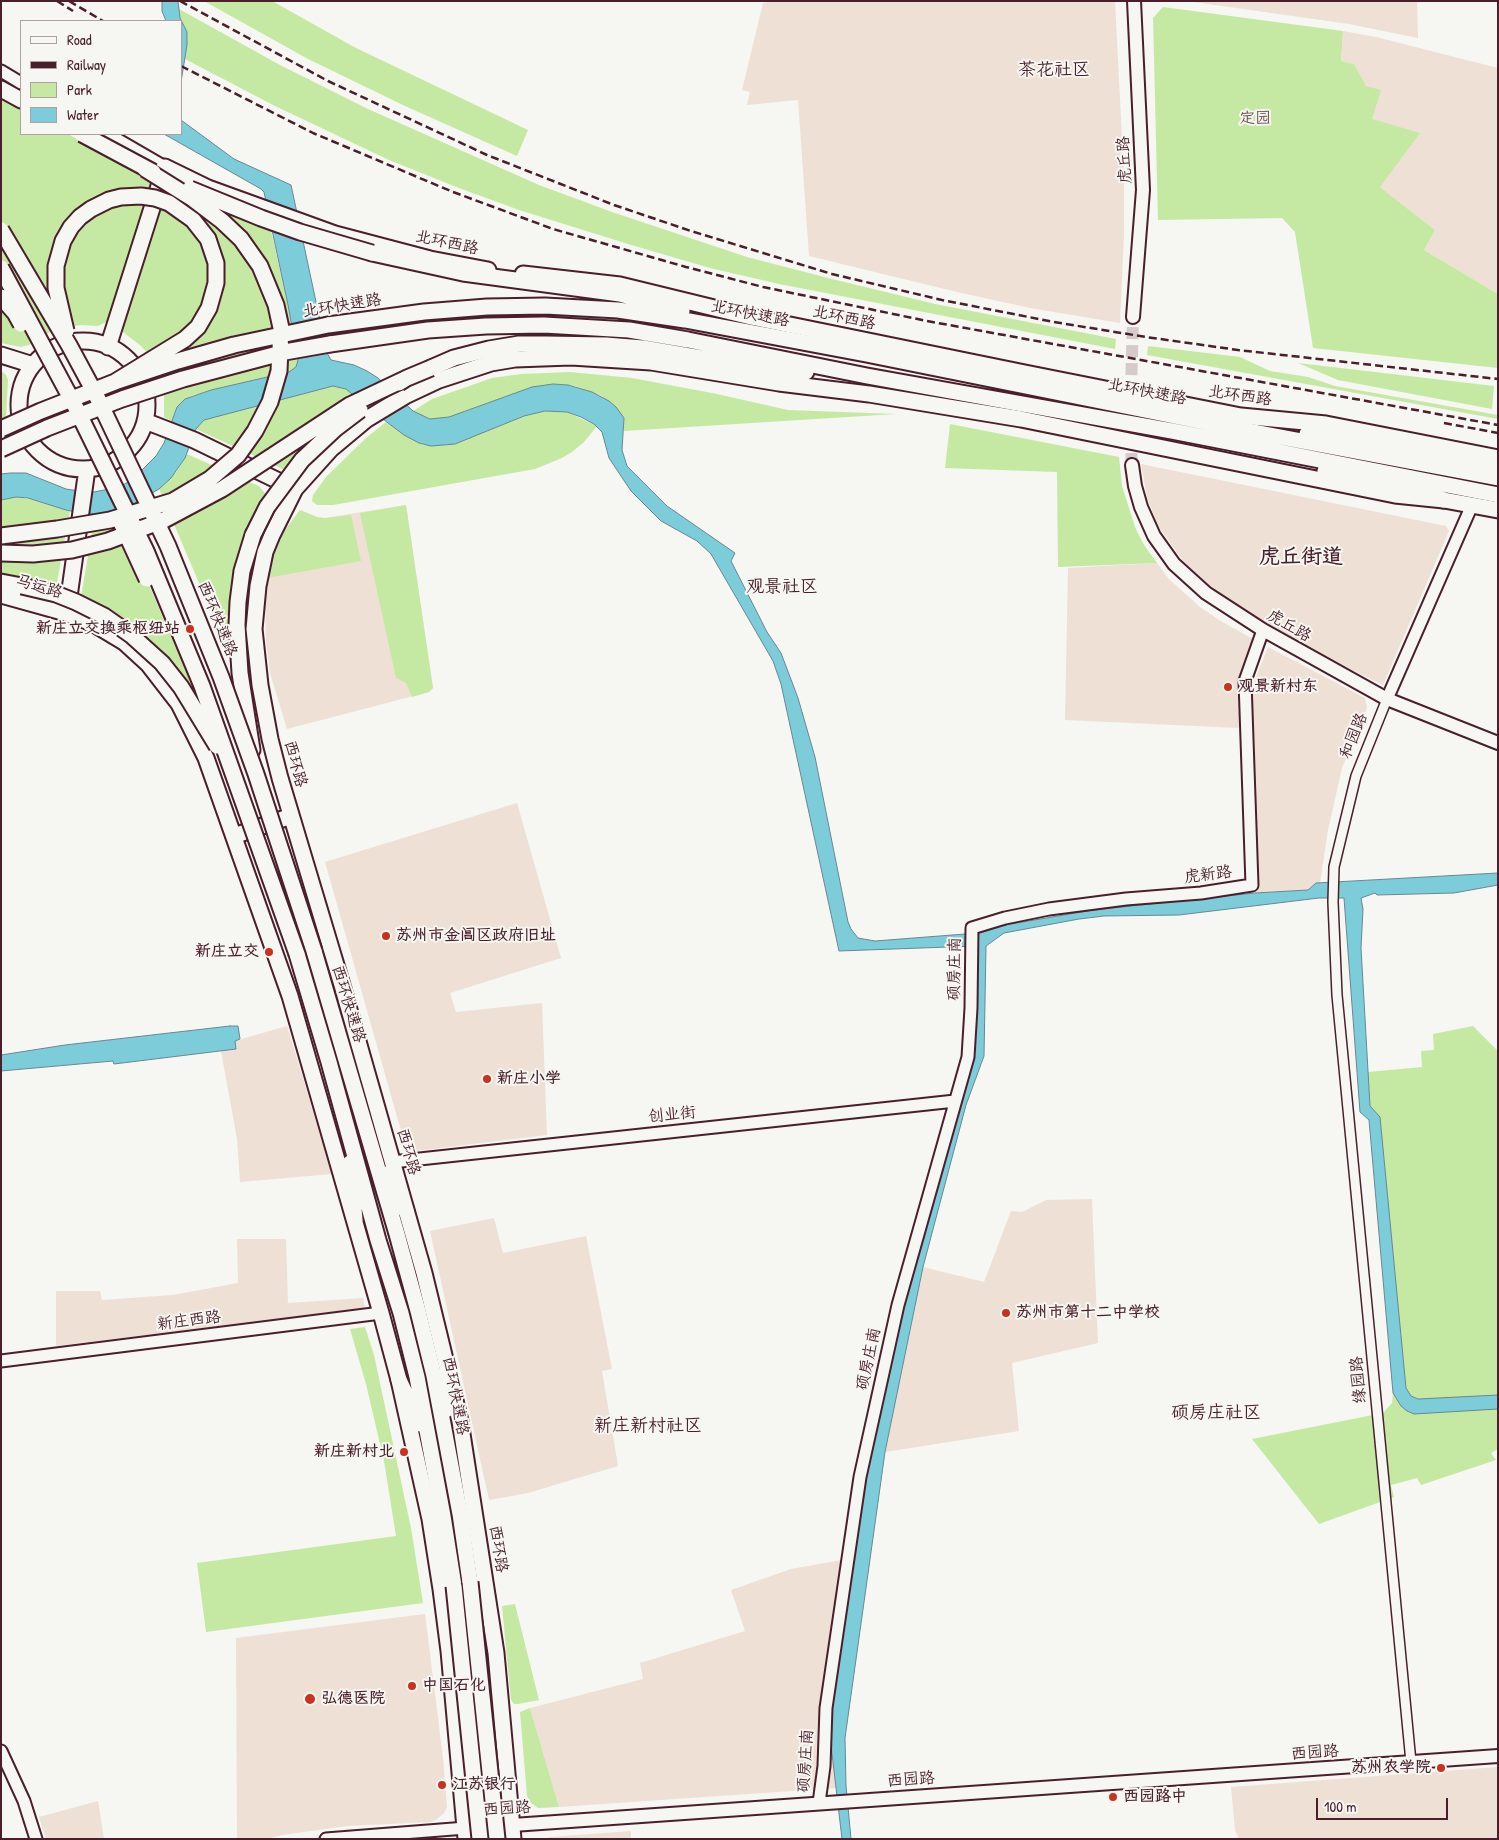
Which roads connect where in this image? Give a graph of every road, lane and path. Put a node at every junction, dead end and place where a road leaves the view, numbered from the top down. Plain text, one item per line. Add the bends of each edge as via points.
1 (1134, 1) edge
2 (1, 71) edge
3 (20, 82) edge
4 (1, 89) edge
5 (20, 99) edge
6 (84, 135) edge
7 (110, 135) edge
8 (165, 167) junction
9 (145, 169) junction
10 (1, 230) edge
11 (1, 268) edge
12 (1, 297) edge
13 (1133, 317) tunnel mouth
14 (755, 333) junction
15 (69, 345) junction
16 (108, 347) junction
17 (1, 355) edge
18 (33, 365) junction
19 (867, 376) junction
20 (407, 378) junction
21 (115, 382) junction
22 (41, 411) junction
23 (1, 419) edge
24 (145, 422) junction
25 (1, 430) edge
26 (1172, 431) junction
27 (1254, 432) junction
28 (1, 449) edge
29 (1498, 458) edge
30 (1132, 465) tunnel mouth
31 (1498, 466) edge
32 (86, 475) junction
33 (1498, 478) edge
34 (295, 489) junction
35 (1498, 494) edge
36 (1444, 500) junction
37 (1472, 505) junction
38 (1498, 510) edge
39 (1, 536) edge
40 (1, 553) edge
41 (1, 582) edge
42 (1, 594) edge
43 (66, 613) junction
44 (1263, 630) junction
45 (1387, 698) junction
46 (1498, 743) edge
47 (221, 754) junction
48 (256, 774) junction
49 (235, 778) junction
50 (291, 816) junction
51 (234, 836) junction
52 (972, 930) joint
53 (1337, 995) joint
54 (955, 1101) junction
55 (348, 1129) junction
56 (372, 1146) junction
57 (392, 1162) junction
58 (406, 1211) junction
59 (355, 1220) junction
60 (381, 1313) junction
61 (1, 1361) edge
62 (448, 1370) junction
63 (399, 1380) junction
64 (445, 1437) junction
65 (429, 1443) junction
66 (1, 1750) edge
67 (1498, 1756) edge
68 (1411, 1762) junction
69 (819, 1803) junction
70 (512, 1832) edge
71 (466, 1834) edge
72 (36, 1839) edge
73 (326, 1839) edge
74 (480, 1839) edge
75 (497, 1839) edge

1 - 13 main road, 虎丘路 via 1143,190
2 - 3 street
4 - 5 main road
6 - 9 main road, bridge
7 - 8 street
8 - 16 main road
8 - 29 main road, 北环西路 via 208,188 335,234 462,265 620,285 751,317 1241,416 1326,424
9 - 14 main road, bridge via 242,212 372,253 463,274 620,294
9 - 39 main road, bridge via 231,228 266,276 281,328 279,371 270,402 256,431 238,455 210,479 173,501 110,520
10 - 15 main road, 西环快速路, bridge
11 - 49 main road, bridge via 75,406 146,551 202,686
12 - 47 main road, bridge via 15,313 92,462 160,606
14 - 21 main road, 北环快速路, bridge via 626,311 545,306 455,309 328,325 234,345
14 - 27 main road, 北环快速路
15 - 21 main road, bridge via 56,288 56,266 63,241 77,220 99,204 117,198 149,197 176,206 203,231 215,258 216,283 209,308 198,327 185,339
15 - 48 main road, 西环快速路, bridge via 168,546
16 - 18 main road via 92,342 67,344 52,350
16 - 24 main road via 124,356 141,378 146,396
17 - 18 main road
18 - 32 main road via 24,379 18,403 26,435 35,448 55,463
19 - 20 main road, bridge via 765,369 626,346 519,344 454,358
19 - 26 main road, 北环快速路
19 - 28 main road, 北环快速路, bridge via 629,330 584,326 458,327 285,352 184,378 47,428
20 - 40 main road, bridge via 350,405 222,489 164,520 72,550
20 - 48 main road, bridge via 334,428 312,450 276,494 250,543 239,585 237,625 240,673
21 - 22 main road, 北环快速路, bridge
22 - 23 main road, bridge
22 - 25 main road, 北环快速路, bridge
24 - 32 main road via 126,453
24 - 34 main road via 194,440
26 - 35 main road, 北环快速路
26 - 36 main road via 1250,456 1398,487
27 - 31 main road via 1338,436
27 - 33 main road, 北环快速路
30 - 44 main road, 虎丘路 via 1141,507 1167,556 1206,593
32 - 43 main road
34 - 36 main road via 331,449 367,419 404,396 490,363 515,358 572,357 633,360 869,394 1021,419 1395,495
34 - 50 main road, 西环路 via 266,552 254,615 260,685 270,739
36 - 37 main road
37 - 38 main road
37 - 45 street, 和园路
41 - 47 main road, bridge via 41,590 76,602 131,635 162,663 181,687
42 - 43 main road, 马运路
43 - 51 main road via 117,637 159,676 195,733
44 - 45 main road, 虎丘路
44 - 52 street, 虎新路 via 1245,681 1252,885 1049,909 1005,918
45 - 46 main road, 虎丘路
45 - 53 street, 和园路 via 1356,776 1333,878
47 - 49 main road, bridge
48 - 56 main road, 西环快速路, bridge via 314,951
49 - 55 main road, bridge via 297,954
50 - 51 main road
50 - 57 main road, 西环路
51 - 59 main road via 290,996
52 - 54 street, 硕房庄南 via 968,1057
53 - 68 street, 缘园路
54 - 57 street, 创业街
54 - 69 street, 硕房庄南 via 898,1305 860,1477 826,1708
55 - 59 main road
55 - 65 main road via 401,1313
56 - 58 main road
56 - 64 main road, 西环快速路 via 418,1311
57 - 58 main road, 西环路
58 - 62 main road, 西环路
59 - 60 main road
60 - 61 street, 新庄西路
60 - 63 main road
62 - 64 main road
62 - 70 main road, 西环路 via 460,1421 496,1653
63 - 65 main road
63 - 71 main road via 430,1519 441,1589
64 - 75 main road, 西环快速路, bridge via 470,1582
65 - 74 main road, bridge via 454,1586
66 - 72 street via 24,1801
67 - 68 main road, 西园路
68 - 69 main road, 西园路
69 - 70 main road, 西园路
70 - 71 main road, 西园路
71 - 73 street, 西园路

